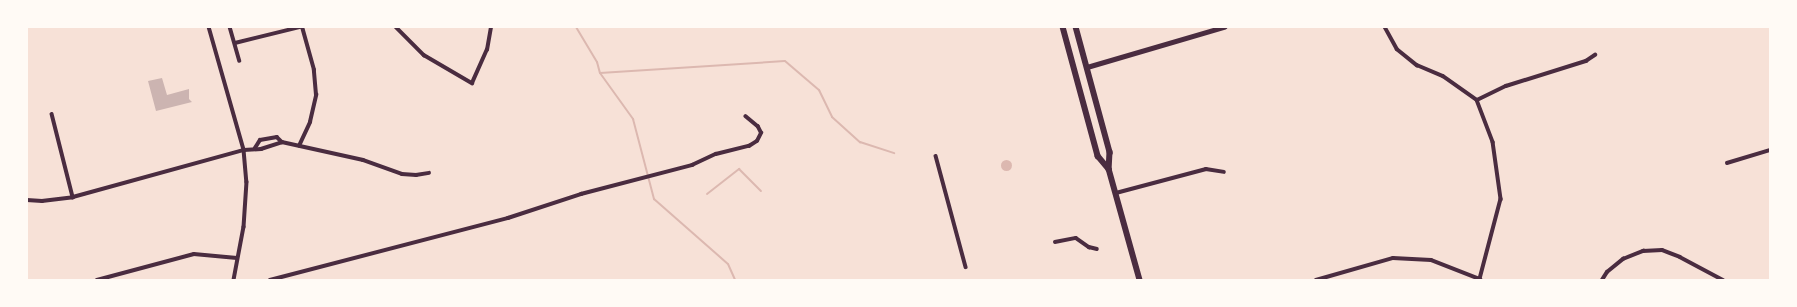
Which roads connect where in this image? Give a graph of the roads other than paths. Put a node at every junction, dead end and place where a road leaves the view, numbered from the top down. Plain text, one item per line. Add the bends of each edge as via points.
1 (209, 27) edge
2 (230, 27) edge
3 (301, 27) edge
4 (396, 27) edge
5 (491, 27) edge
6 (1063, 27) edge
7 (1076, 27) edge
8 (1224, 27) edge
9 (1385, 27) edge
10 (235, 43) junction
11 (1595, 55) dead end
12 (240, 61) dead end
13 (1087, 67) junction
14 (1477, 100) junction
15 (52, 114) dead end
16 (746, 117) dead end
17 (282, 142) junction
18 (299, 146) junction
19 (255, 148) junction
20 (244, 150) junction
21 (1770, 150) edge
22 (936, 156) dead end
23 (1727, 163) dead end
24 (1109, 169) junction
25 (1224, 172) dead end
26 (429, 173) dead end
27 (1116, 193) junction
28 (73, 197) junction
29 (27, 200) edge
30 (1055, 242) dead end
31 (1097, 249) dead end
32 (237, 258) junction
33 (966, 267) dead end
34 (1481, 279) edge
35 (97, 280) edge
36 (234, 280) edge
37 (270, 280) edge
38 (1140, 280) edge
39 (1316, 280) edge
40 (1602, 280) edge
41 (1723, 280) edge

1 - 20 street
2 - 10 street
3 - 10 street
3 - 18 street via 314,70 316,95 310,122
4 - 5 street via 424,55 472,83 487,50
6 - 24 main road via 1098,156
7 - 13 main road
8 - 13 street
9 - 14 street via 1397,49 1417,65 1443,76
10 - 12 street
11 - 14 street via 1586,61 1506,86
13 - 24 main road via 1110,152
14 - 34 street via 1493,142 1501,199
15 - 28 street
16 - 37 street via 761,133 757,141 749,146 716,154 692,165 581,194 508,218
17 - 18 street
17 - 19 street via 261,149
17 - 19 street via 277,137 260,140
18 - 26 street via 363,160 402,174
19 - 20 street
20 - 28 street
20 - 32 street via 247,182 244,227
21 - 23 street
22 - 33 street
24 - 27 main road
25 - 27 street via 1206,169
27 - 38 main road
28 - 29 street
30 - 31 street via 1076,238
32 - 35 street via 194,254
32 - 36 street
34 - 39 street via 1431,260 1393,258
40 - 41 street via 1607,272 1623,259 1643,251 1662,250

